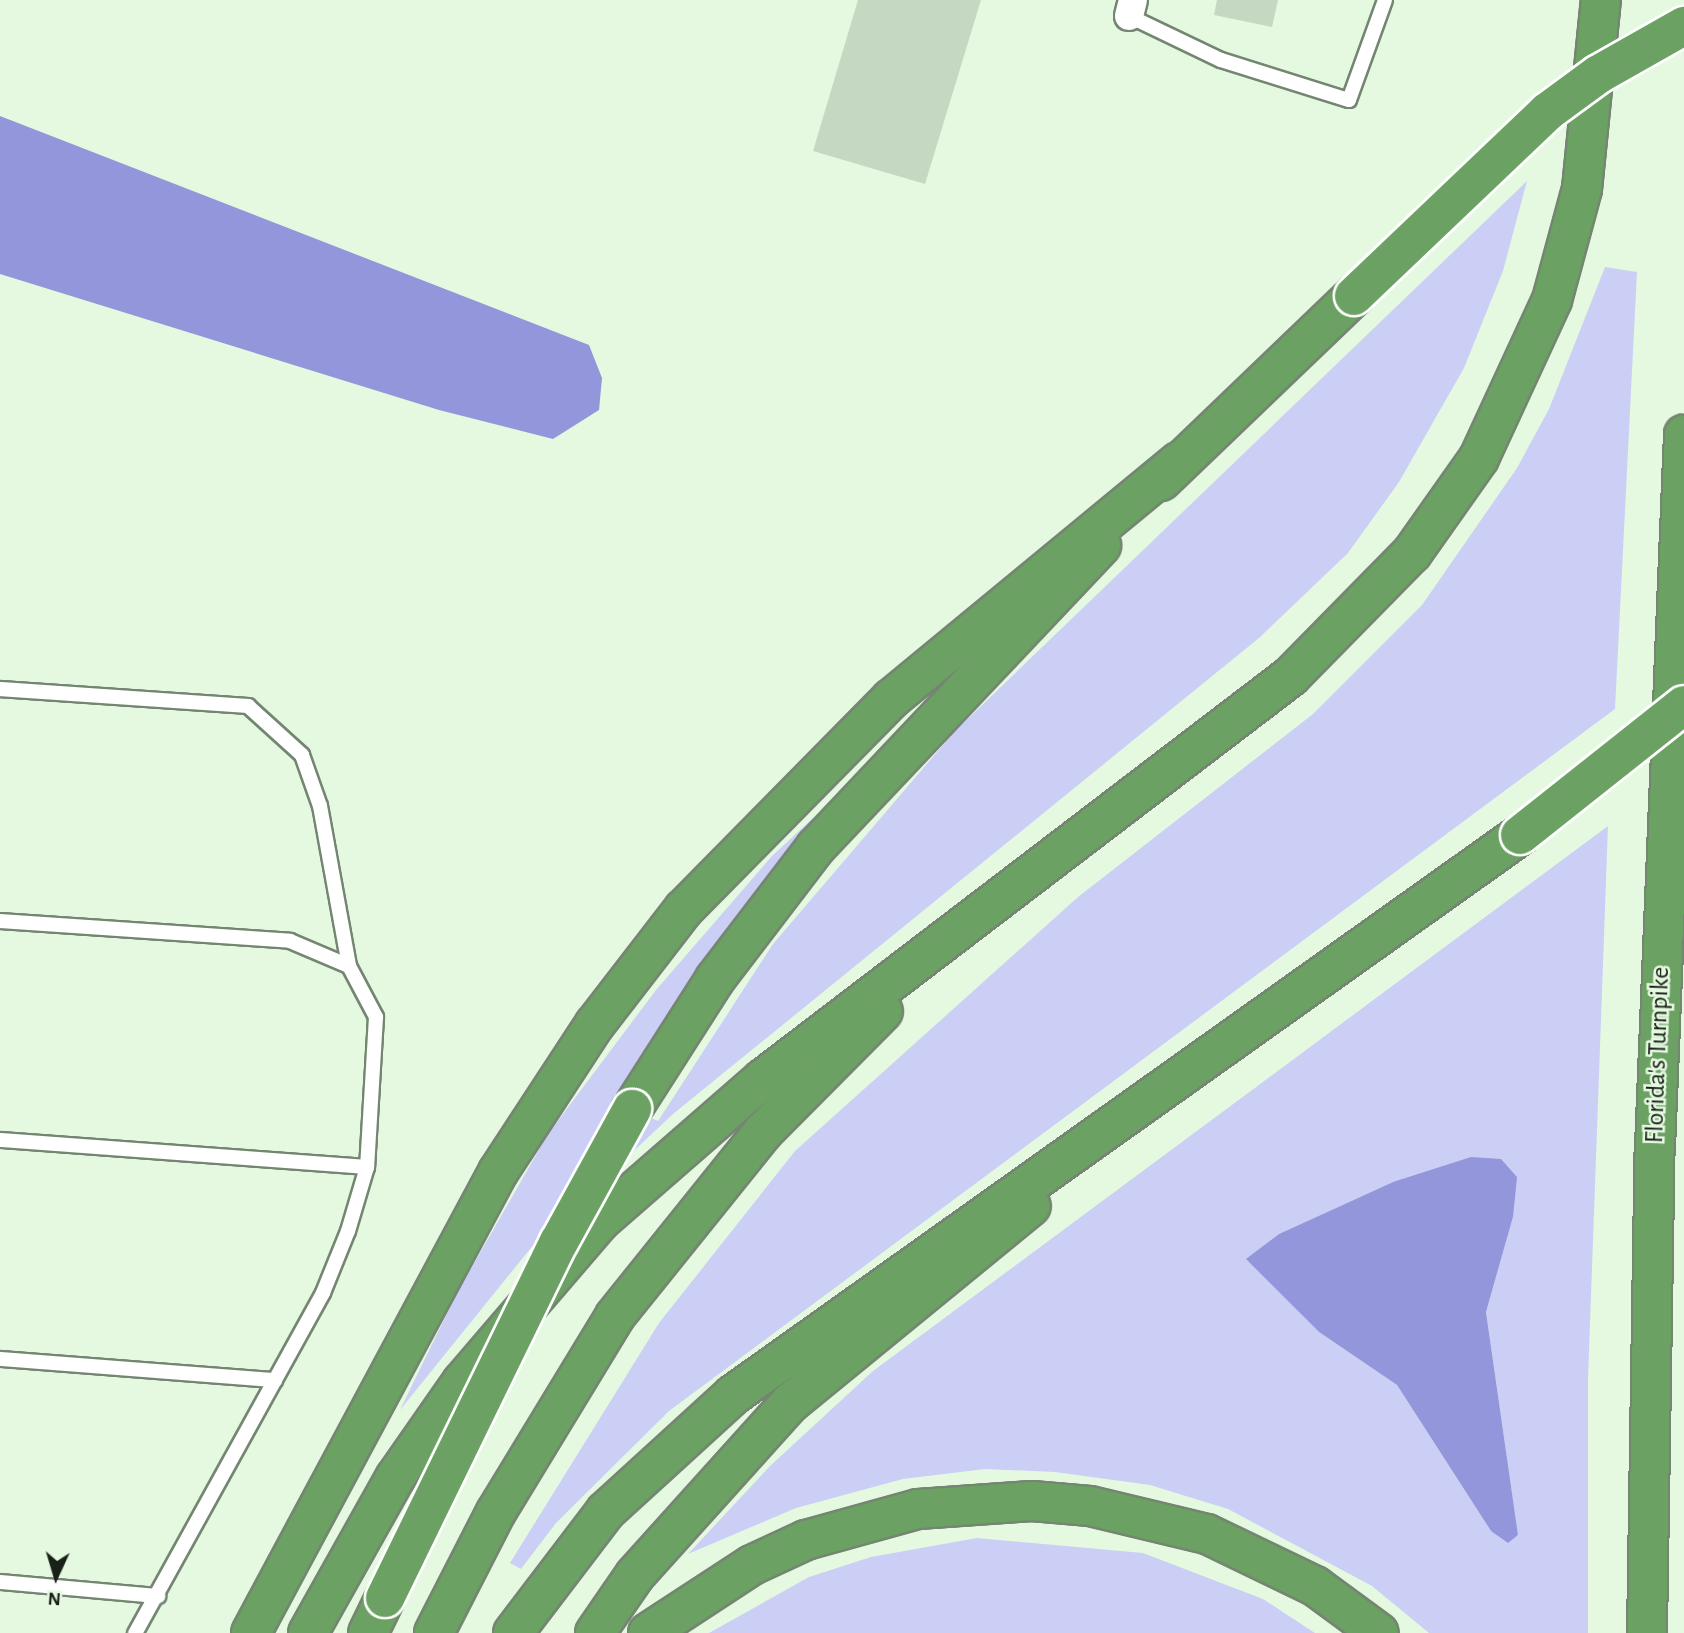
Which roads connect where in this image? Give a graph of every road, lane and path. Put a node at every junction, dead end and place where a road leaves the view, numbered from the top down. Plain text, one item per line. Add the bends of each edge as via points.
1 (1385, 0) edge
2 (1601, 0) edge
3 (1131, 8) edge
4 (1684, 26) edge
5 (1684, 435) edge
6 (1179, 462) junction
7 (0, 689) edge
8 (1684, 705) edge
9 (998, 896) junction
10 (0, 921) edge
11 (349, 966) junction
12 (1149, 1101) junction
13 (0, 1140) edge
14 (367, 1167) junction
15 (0, 1359) edge
16 (275, 1380) junction
17 (0, 1582) edge
18 (158, 1596) junction
19 (135, 1633) edge
20 (251, 1633) edge
21 (308, 1633) edge
22 (368, 1633) edge
23 (434, 1633) edge
24 (513, 1633) edge
25 (595, 1633) edge
26 (648, 1633) edge
27 (1379, 1633) edge
28 (1647, 1633) edge

1 - 3 lane via 1349,100 1221,60
2 - 9 highway via 1592,130 1569,246 1507,407 1447,506 1374,597 1291,676
4 - 6 highway, bridge via 1599,74 1547,112
5 - 28 highway, Florida's Turnpike via 1655,1147
6 - 20 highway via 891,699 684,909 595,1024 498,1172
6 - 22 highway, bridge via 816,847 715,979 632,1109 559,1242
7 - 11 lane via 248,706 302,755 320,806
8 - 12 highway, bridge via 1520,835
9 - 21 highway via 764,1079 599,1222 462,1382 395,1478
9 - 23 highway via 763,1132 687,1220 553,1413
10 - 11 lane via 290,941
11 - 14 lane via 376,1017
12 - 24 highway via 1000,1200 689,1432 606,1511
12 - 25 highway via 1014,1222 790,1403 635,1575
13 - 14 lane
14 - 16 lane via 323,1293
15 - 16 lane
16 - 18 lane
17 - 18 lane
18 - 19 lane
26 - 27 highway via 752,1565 806,1540 918,1509 1032,1501 1090,1506 1207,1534 1315,1586

